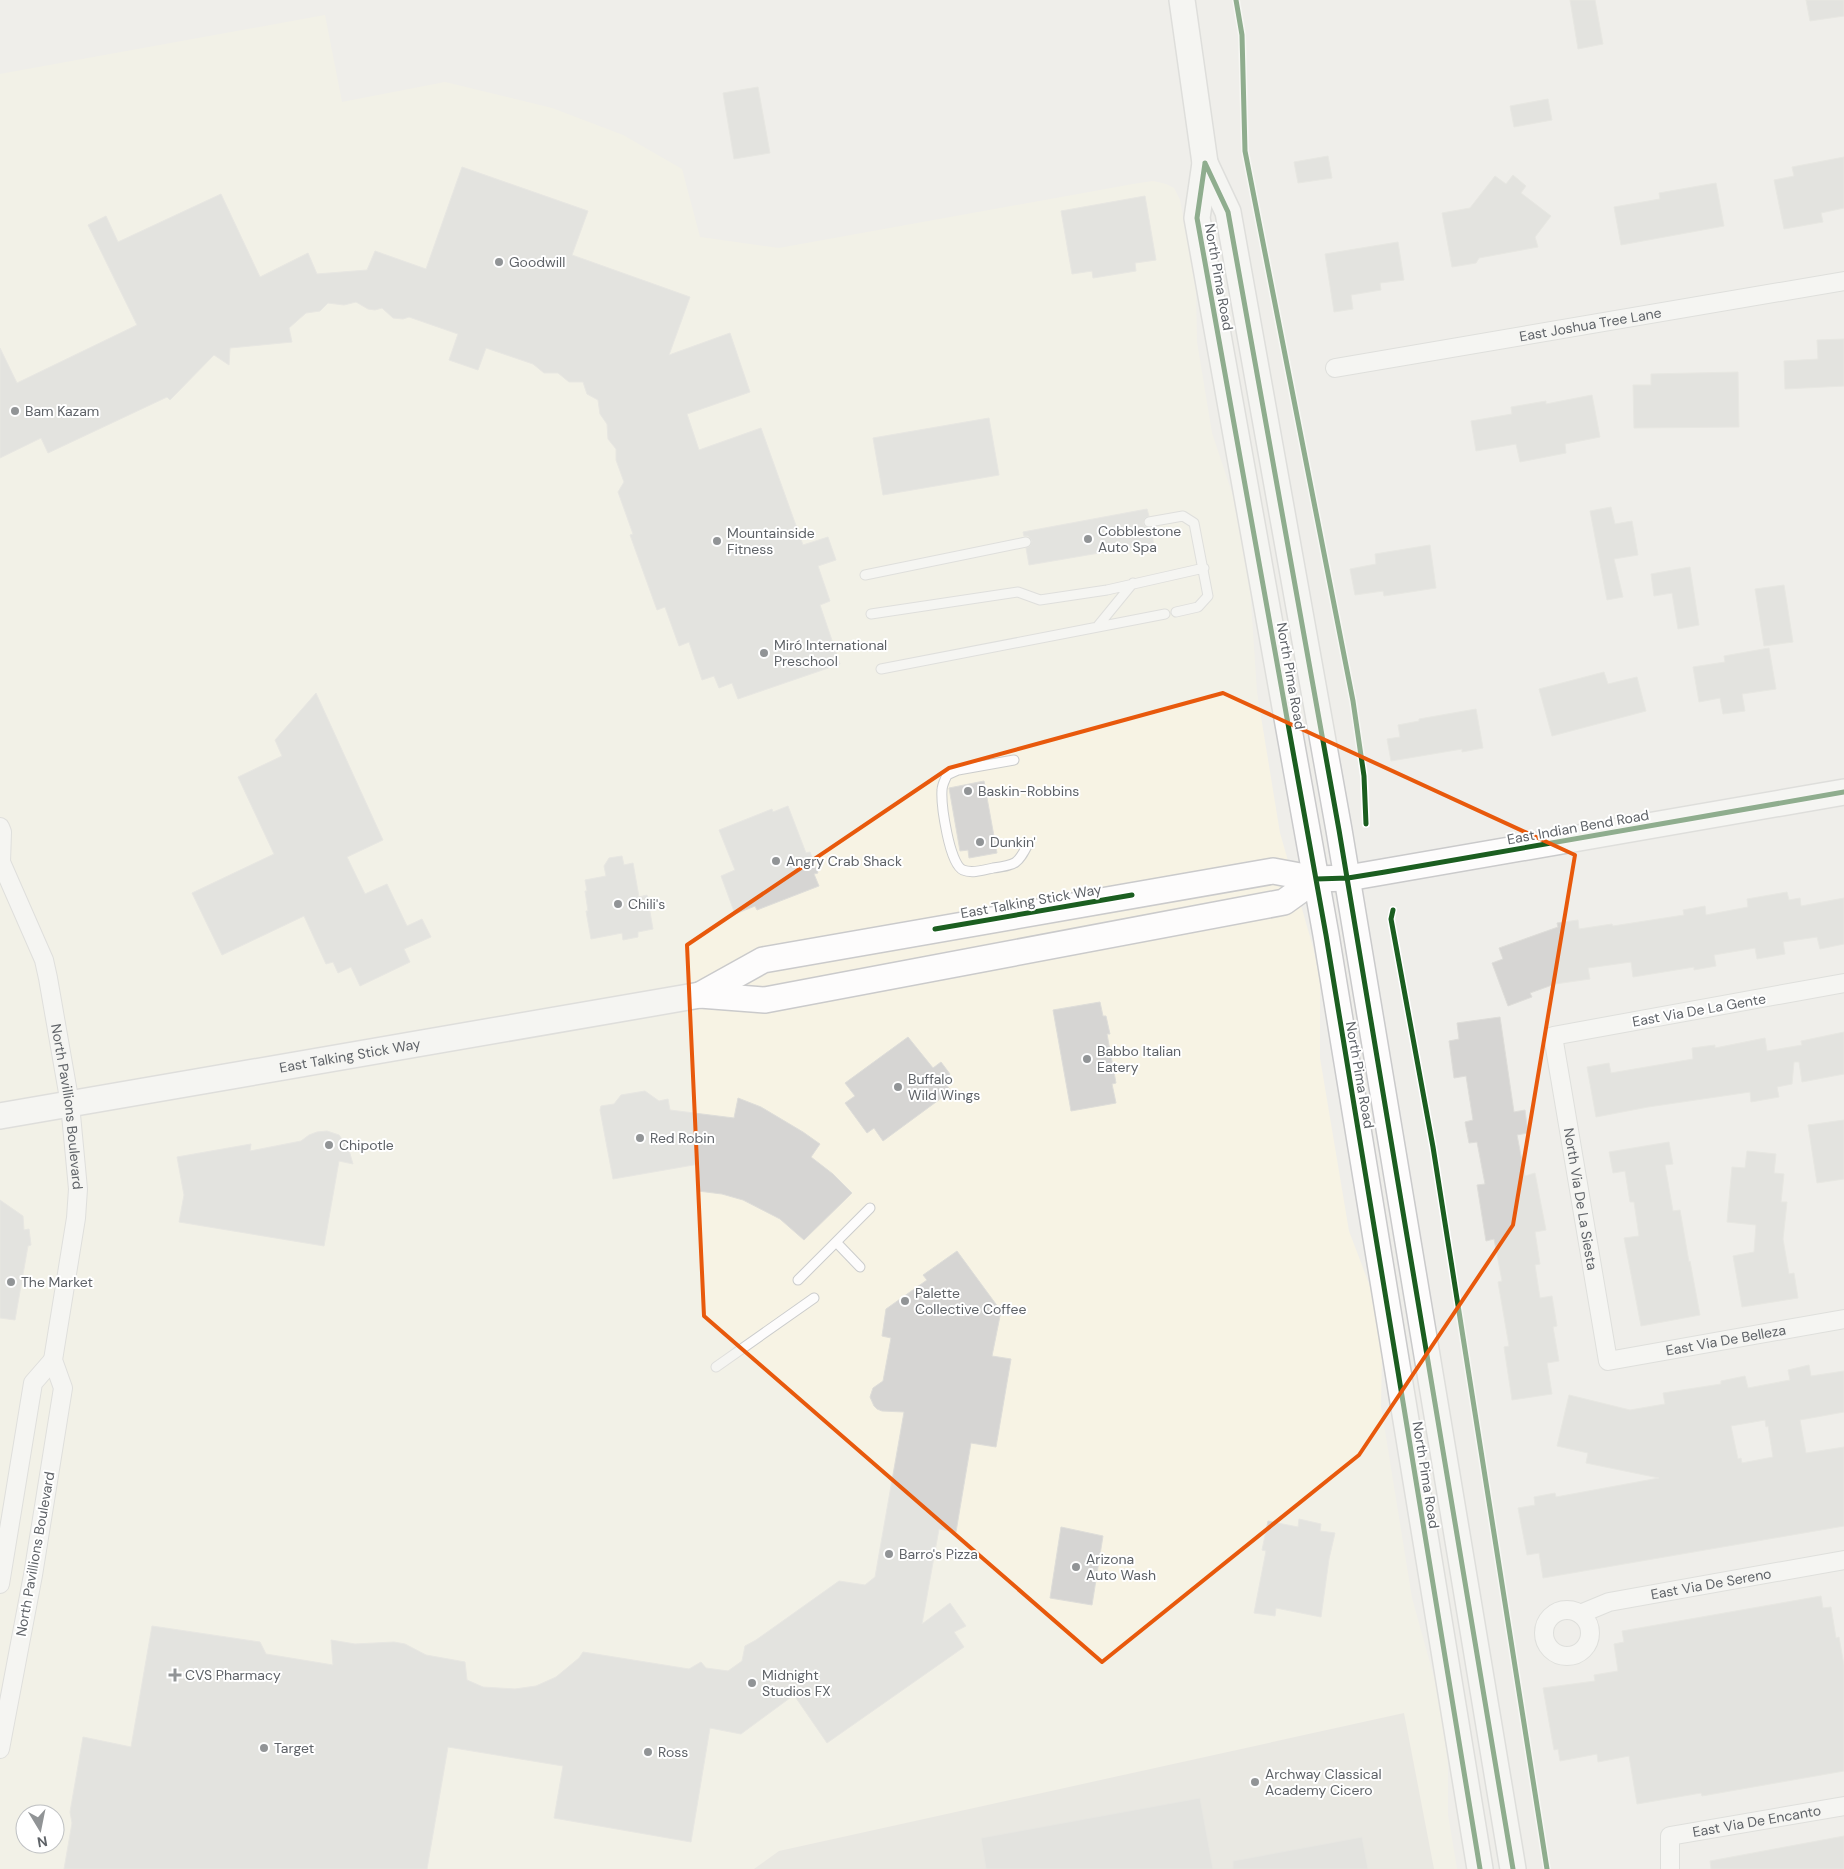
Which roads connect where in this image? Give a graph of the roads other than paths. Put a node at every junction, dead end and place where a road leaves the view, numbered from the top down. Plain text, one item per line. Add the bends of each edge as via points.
1 (1182, 0) edge
2 (1205, 163) junction
3 (1844, 281) edge
4 (1335, 368) dead end
5 (1149, 522) dead end
6 (1026, 542) dead end
7 (1204, 568) junction
8 (865, 575) dead end
9 (1133, 583) junction
10 (1176, 612) dead end
11 (871, 614) dead end
12 (1165, 614) dead end
13 (1097, 627) junction
14 (881, 669) dead end
15 (1014, 760) dead end
16 (1844, 792) edge
17 (0, 827) edge
18 (1028, 844) dead end
19 (1, 861) edge
20 (1348, 878) junction
21 (1316, 879) junction
22 (934, 930) junction
23 (1844, 984) edge
24 (795, 994) junction
25 (700, 995) junction
26 (1553, 1036) joint
27 (70, 1104) junction
28 (0, 1116) edge
29 (870, 1208) dead end
30 (836, 1242) junction
31 (860, 1268) dead end
32 (1382, 1270) junction
33 (798, 1280) dead end
34 (814, 1298) dead end
35 (1844, 1319) edge
36 (53, 1360) junction
37 (1608, 1361) joint
38 (716, 1367) dead end
39 (1447, 1471) junction
40 (1844, 1560) edge
41 (0, 1584) edge
42 (1580, 1614) dead end
43 (0, 1749) edge
44 (1844, 1806) edge
45 (1480, 1869) edge
46 (1513, 1869) edge
47 (1670, 1869) edge

1 - 2 main road, North Pima Road
2 - 20 main road, North Pima Road via 1228,212
2 - 21 main road, North Pima Road via 1197,218
3 - 4 street, East Joshua Tree Lane
5 - 7 lane via 1183,516 1194,523
6 - 8 lane
7 - 9 lane
7 - 10 lane via 1208,596 1198,607
9 - 11 lane via 1040,600 1018,592
9 - 13 lane
12 - 13 lane
13 - 14 lane
15 - 18 lane via 947,775 942,789 943,807 951,852 962,870 974,872 1008,866 1020,860
16 - 20 main road, East Indian Bend Road
17 - 19 street, North Pavillions Boulevard
19 - 27 street, North Pavillions Boulevard via 44,960
20 - 21 main road, East Indian Bend Road
20 - 39 main road, North Pima Road
21 - 22 main road, East Talking Stick Way via 1272,870
21 - 24 main road, East Talking Stick Way via 1284,902
21 - 32 main road, North Pima Road
22 - 24 main road via 929,945 921,953 846,968
22 - 25 main road, East Talking Stick Way via 763,960
23 - 26 street, East Via De La Gente
24 - 25 main road, East Talking Stick Way via 765,1000
25 - 27 main road, East Talking Stick Way
26 - 37 street, North Via De La Siesta
27 - 28 main road, East Talking Stick Way
27 - 36 street, North Pavillions Boulevard via 78,1201
29 - 30 lane
30 - 31 lane
30 - 33 lane
32 - 39 main road via 1400,1278 1403,1285 1429,1440
32 - 45 main road, North Pima Road
34 - 38 lane
35 - 37 street, East Via De Belleza
36 - 41 street via 33,1384
36 - 43 street, North Pavillions Boulevard via 63,1388 33,1575
39 - 46 main road, North Pima Road
40 - 42 street, East Via De Sereno via 1609,1602
44 - 47 street, East Via De Encanto via 1670,1836

